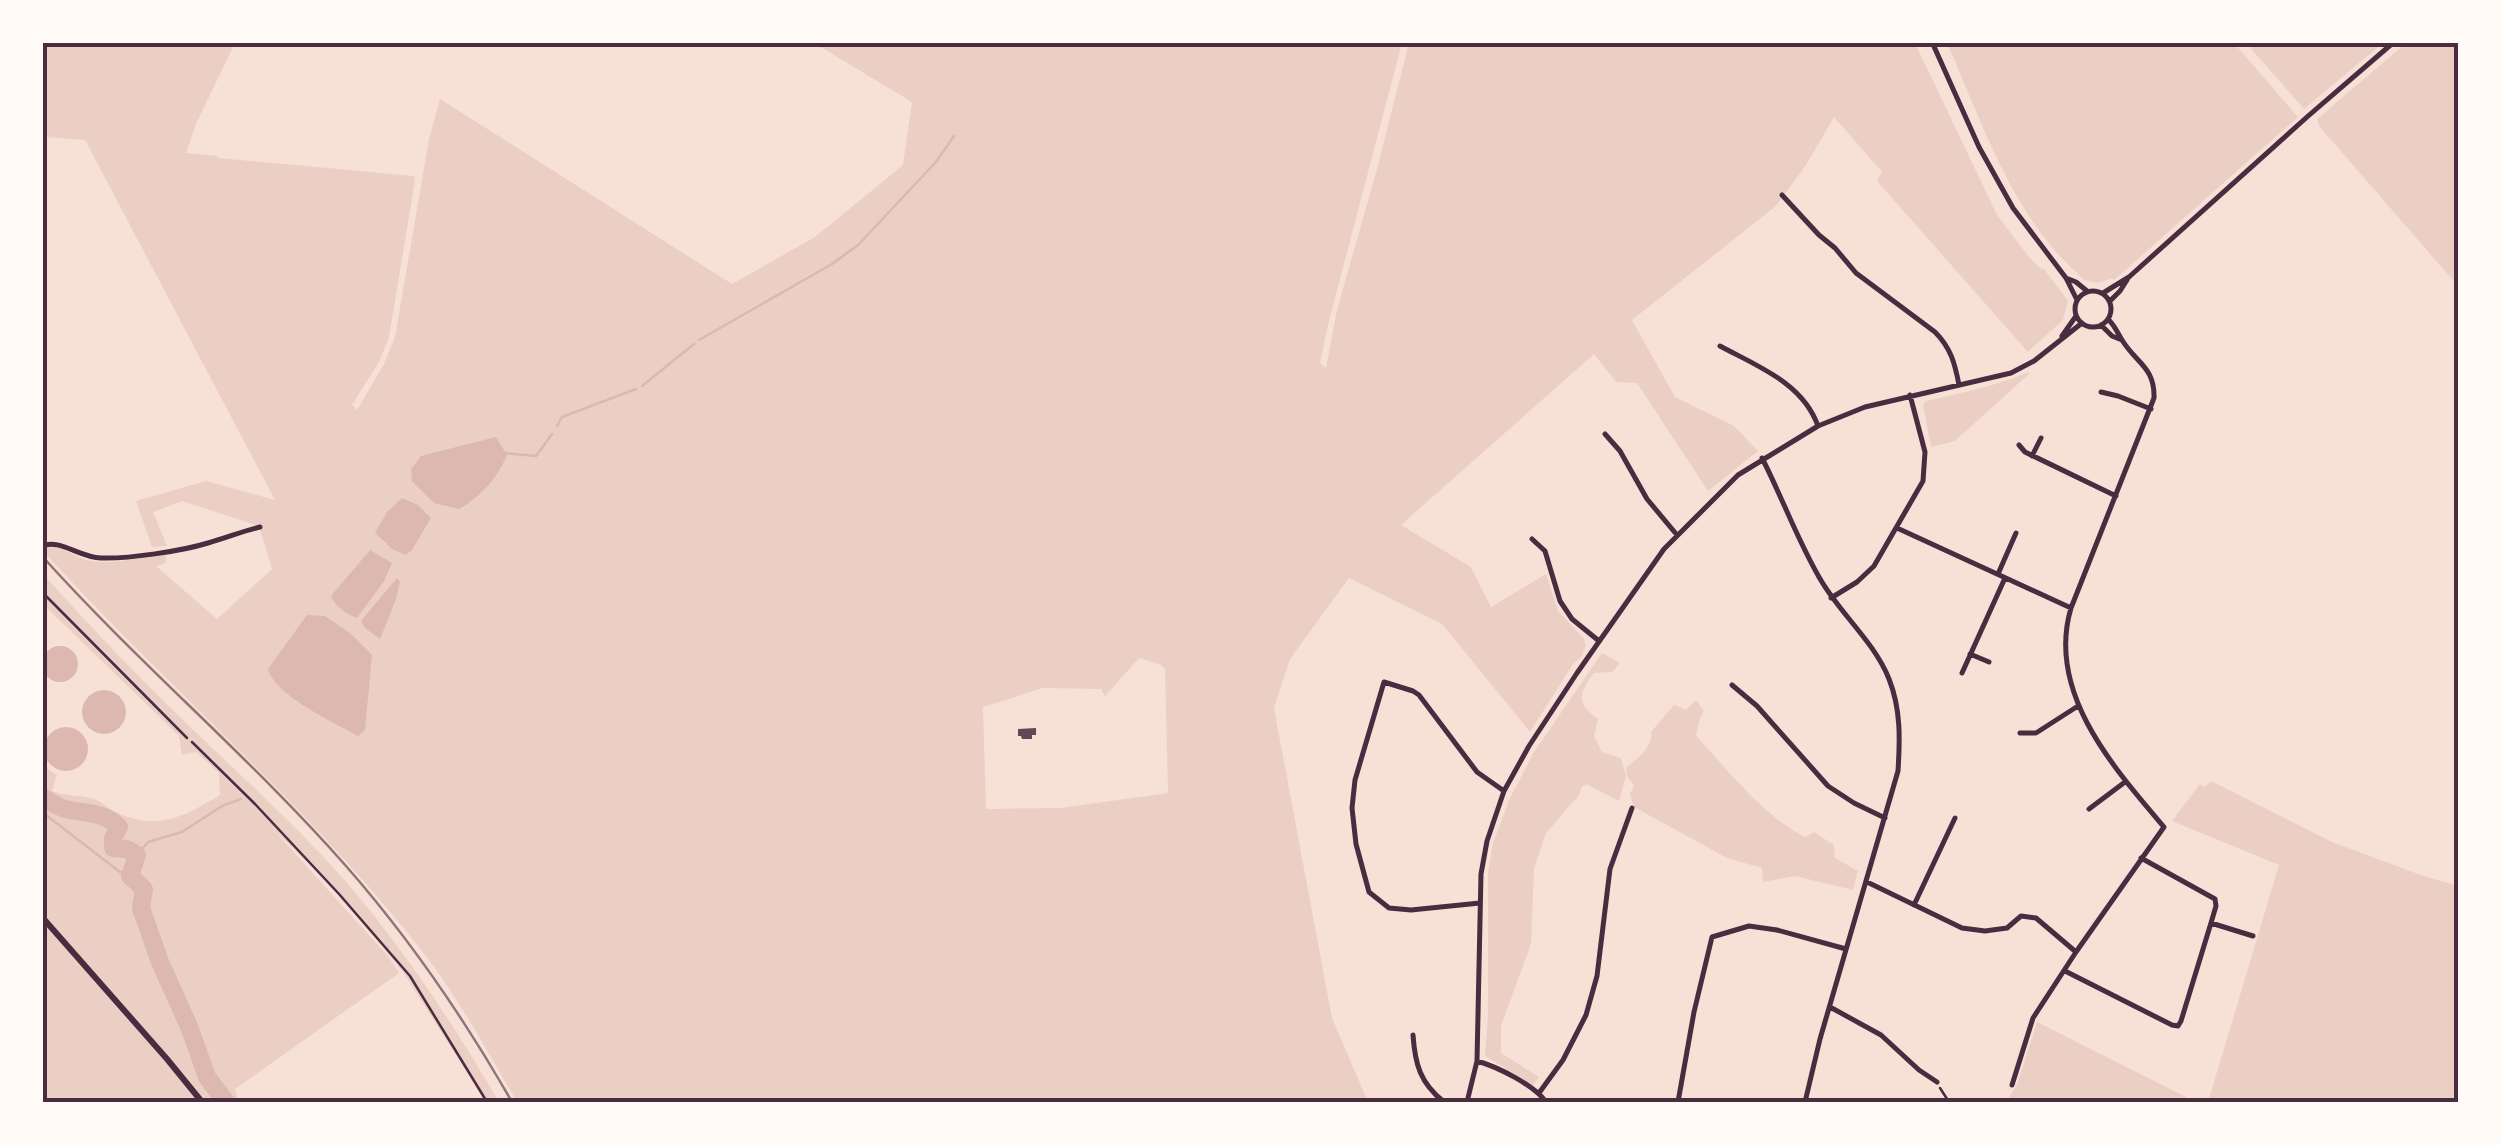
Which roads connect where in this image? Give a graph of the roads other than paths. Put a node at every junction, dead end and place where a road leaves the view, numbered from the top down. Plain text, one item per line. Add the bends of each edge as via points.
1 (1932, 42) edge
2 (2394, 42) edge
3 (1782, 195) dead end
4 (2129, 277) junction
5 (2066, 278) junction
6 (2087, 292) junction
7 (2103, 293) junction
8 (2077, 300) junction
9 (2110, 300) junction
10 (2076, 316) junction
11 (2108, 319) junction
12 (2082, 323) junction
13 (2101, 326) junction
14 (2060, 338) junction
15 (2122, 340) junction
16 (1720, 346) dead end
17 (1959, 385) junction
18 (2101, 392) dead end
19 (1910, 395) junction
20 (2151, 409) junction
21 (1818, 426) junction
22 (1606, 434) dead end
23 (2041, 438) dead end
24 (2019, 444) dead end
25 (2032, 456) junction
26 (1762, 458) junction
27 (2116, 496) junction
28 (260, 527) dead end
29 (1897, 528) junction
30 (2016, 533) dead end
31 (1677, 535) junction
32 (1532, 539) dead end
33 (42, 546) edge
34 (2002, 576) junction
35 (42, 592) edge
36 (1831, 598) junction
37 (2072, 608) junction
38 (1600, 642) junction
39 (1970, 654) junction
40 (1988, 662) dead end
41 (1962, 673) dead end
42 (1732, 684) dead end
43 (2078, 706) junction
44 (2020, 733) dead end
45 (187, 738) road end
46 (2125, 782) junction
47 (1504, 792) junction
48 (1632, 808) dead end
49 (2089, 809) dead end
50 (1884, 818) junction
51 (1955, 818) dead end
52 (2140, 858) junction
53 (1866, 882) junction
54 (1480, 902) junction
55 (1914, 905) junction
56 (42, 917) edge
57 (2211, 923) junction
58 (2254, 936) dead end
59 (1846, 948) junction
60 (2076, 952) junction
61 (2064, 971) junction
62 (1830, 1007) junction
63 (1413, 1035) dead end
64 (1477, 1061) junction
65 (1938, 1082) road end
66 (2012, 1085) dead end
67 (1540, 1093) junction
68 (202, 1102) edge
69 (1444, 1102) edge
70 (1467, 1102) edge
71 (1546, 1102) edge
72 (1678, 1102) edge
73 (1805, 1102) edge

1 - 5 street via 2013,208
2 - 4 street
3 - 17 street via 1856,273 1946,343
4 - 7 street
4 - 9 street
5 - 6 street
5 - 8 street
6 - 7 street
6 - 8 street
7 - 9 street
8 - 10 street
9 - 11 street
10 - 12 street
10 - 14 street
11 - 13 street
11 - 15 street
12 - 13 street
12 - 14 street
13 - 15 street
14 - 17 street via 2026,366
15 - 20 street via 2149,371
16 - 21 street via 1782,380
17 - 19 street
18 - 20 street
19 - 21 street
19 - 29 street via 1926,472
20 - 27 street
21 - 26 street
22 - 31 street
23 - 25 street
24 - 25 street
25 - 27 street
26 - 31 street
26 - 36 street
27 - 37 street
28 - 33 street via 192,548 104,558
29 - 34 street
29 - 36 street via 1874,566
30 - 34 street
31 - 38 street
32 - 38 street via 1545,551 1560,601
34 - 37 street
34 - 39 street
35 - 45 lane
36 - 50 street via 1890,680 1900,726 1898,770
37 - 43 street via 2064,638
38 - 47 street
39 - 40 street
39 - 41 street
42 - 50 street via 1828,786
43 - 44 street via 2036,734
43 - 46 street
46 - 49 street
46 - 52 street via 2164,826
47 - 54 street via 1487,840
47 - 54 street via 1477,772 1419,695 1384,682 1352,808 1369,892 1389,908 1410,910
48 - 67 street via 1610,869 1586,1015
50 - 53 street
51 - 55 street
52 - 57 street via 2215,899
52 - 60 street
53 - 55 street
53 - 59 street
54 - 64 street
55 - 60 street via 1974,930 2036,918
56 - 68 main road
57 - 58 street
57 - 61 street via 2178,1026
59 - 62 street
59 - 72 street via 1749,926 1712,937
60 - 61 street
61 - 66 street via 2033,1018
62 - 65 street via 1880,1035
62 - 73 street
63 - 69 street via 1415,1063
64 - 67 street
64 - 70 street
67 - 71 street

